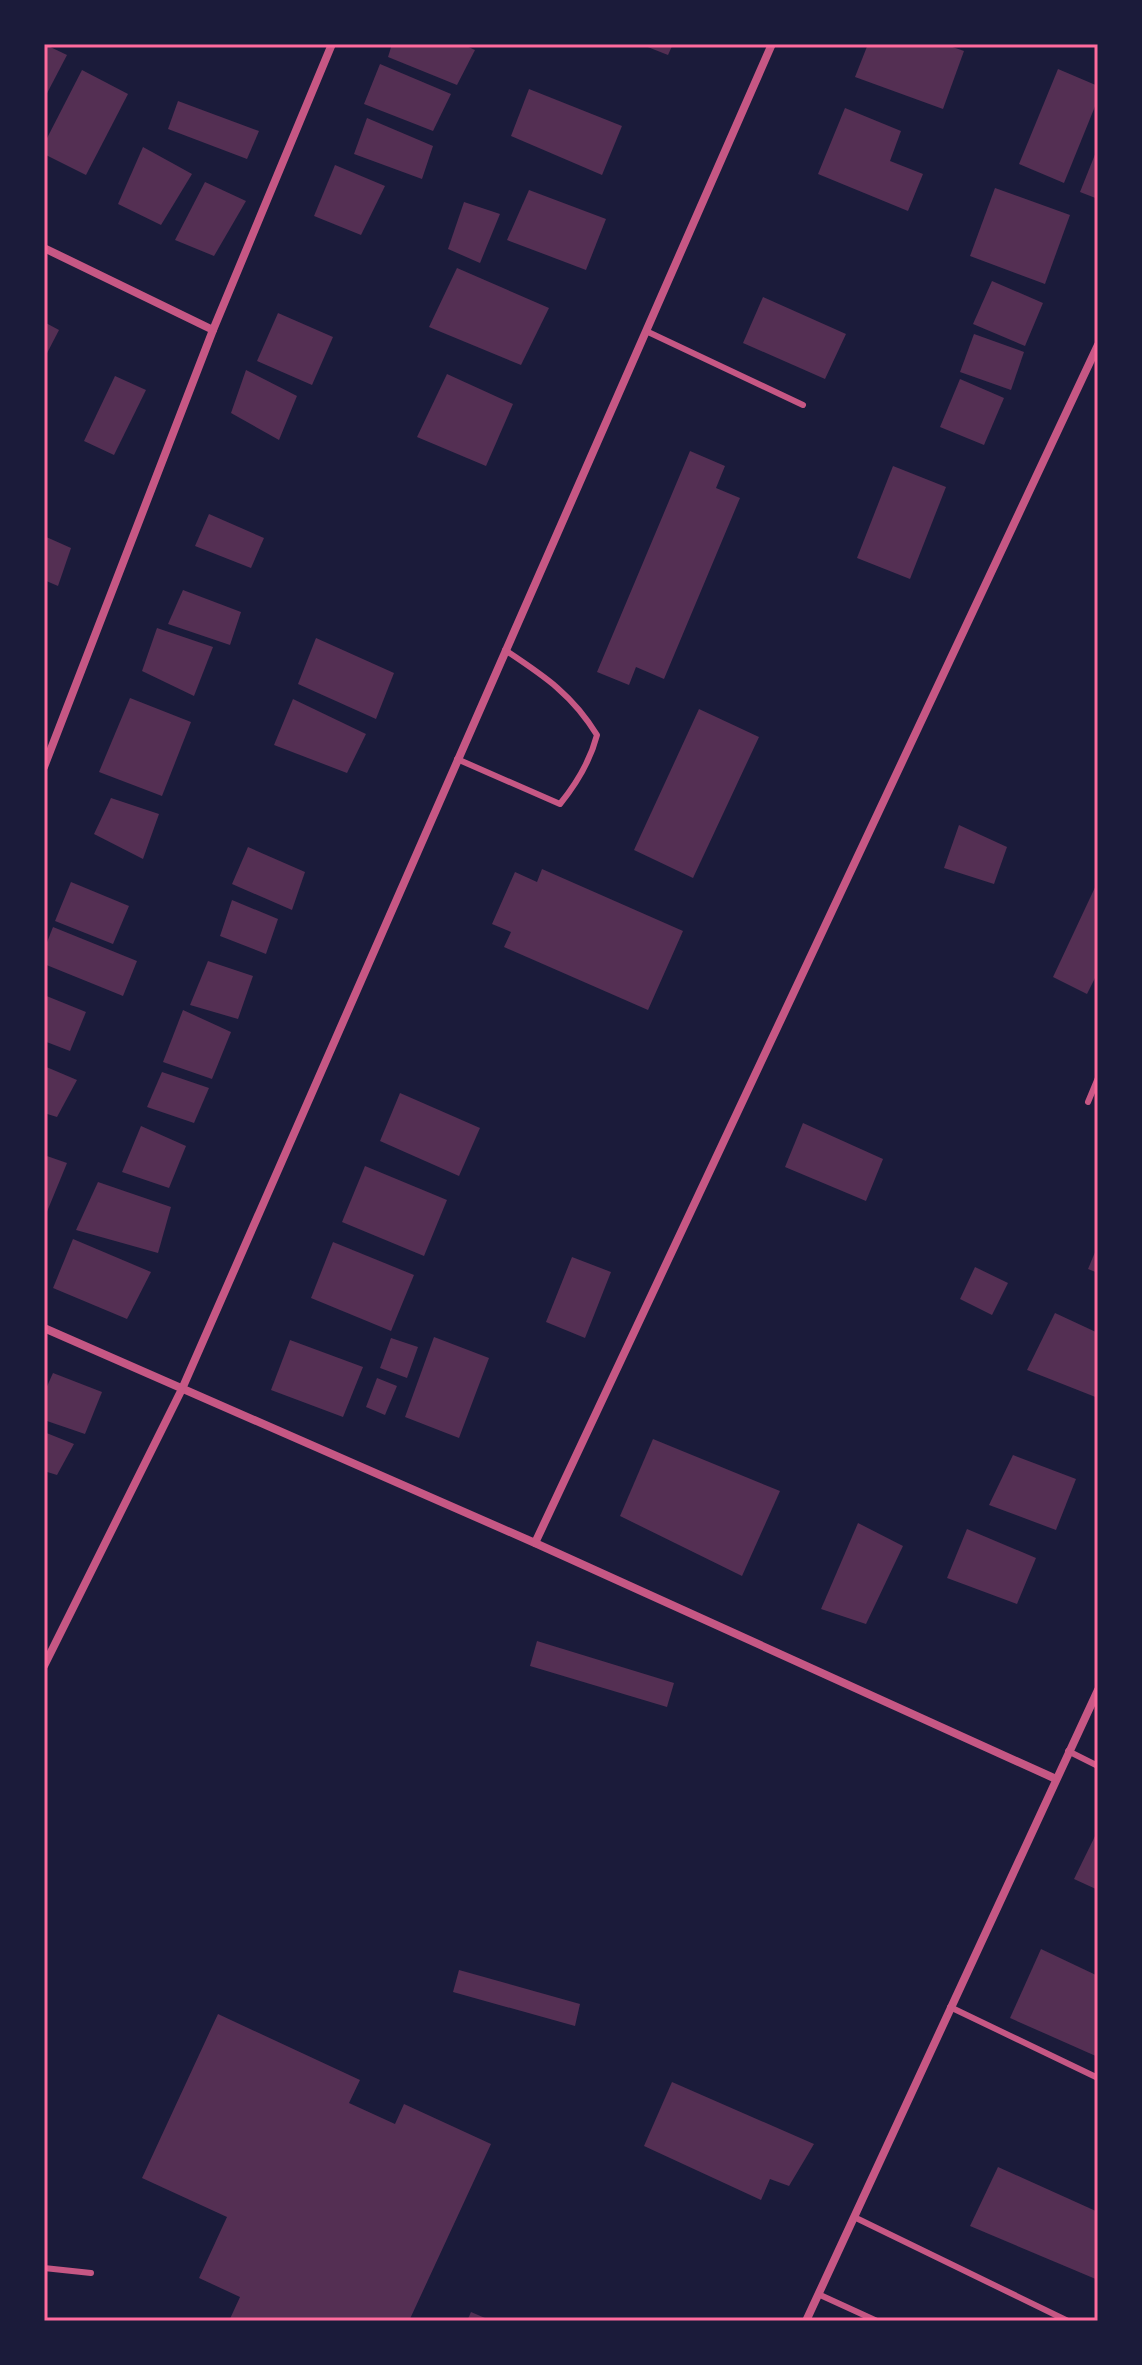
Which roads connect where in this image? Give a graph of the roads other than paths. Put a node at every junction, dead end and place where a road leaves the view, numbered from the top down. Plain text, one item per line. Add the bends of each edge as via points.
1 (332, 44) edge
2 (772, 44) edge
3 (44, 248) edge
4 (213, 330) junction
5 (646, 331) junction
6 (1098, 345) edge
7 (803, 405) dead end
8 (505, 650) junction
9 (457, 759) junction
10 (44, 767) edge
11 (1098, 1078) edge
12 (1088, 1102) dead end
13 (44, 1328) edge
14 (182, 1389) junction
15 (535, 1543) junction
16 (44, 1666) edge
17 (1098, 1690) edge
18 (1068, 1751) junction
19 (1098, 1766) edge
20 (1056, 1779) junction
21 (950, 2007) junction
22 (1098, 2078) edge
23 (854, 2217) junction
24 (44, 2268) edge
25 (91, 2273) dead end
26 (818, 2294) junction
27 (806, 2321) edge
28 (877, 2321) edge
29 (1068, 2321) edge

1 - 4 street
2 - 5 street
3 - 4 street
4 - 10 street
5 - 7 lane
5 - 8 street
6 - 15 street
8 - 9 street
8 - 9 lane via 579,705 597,735 593,751 560,804
9 - 14 street
11 - 12 lane
13 - 14 street
14 - 15 street
14 - 16 street
15 - 20 street
17 - 18 street
18 - 19 lane
18 - 20 street
20 - 21 street
21 - 22 lane
21 - 23 street
23 - 26 street
23 - 29 lane
24 - 25 lane
26 - 27 street
26 - 28 lane

